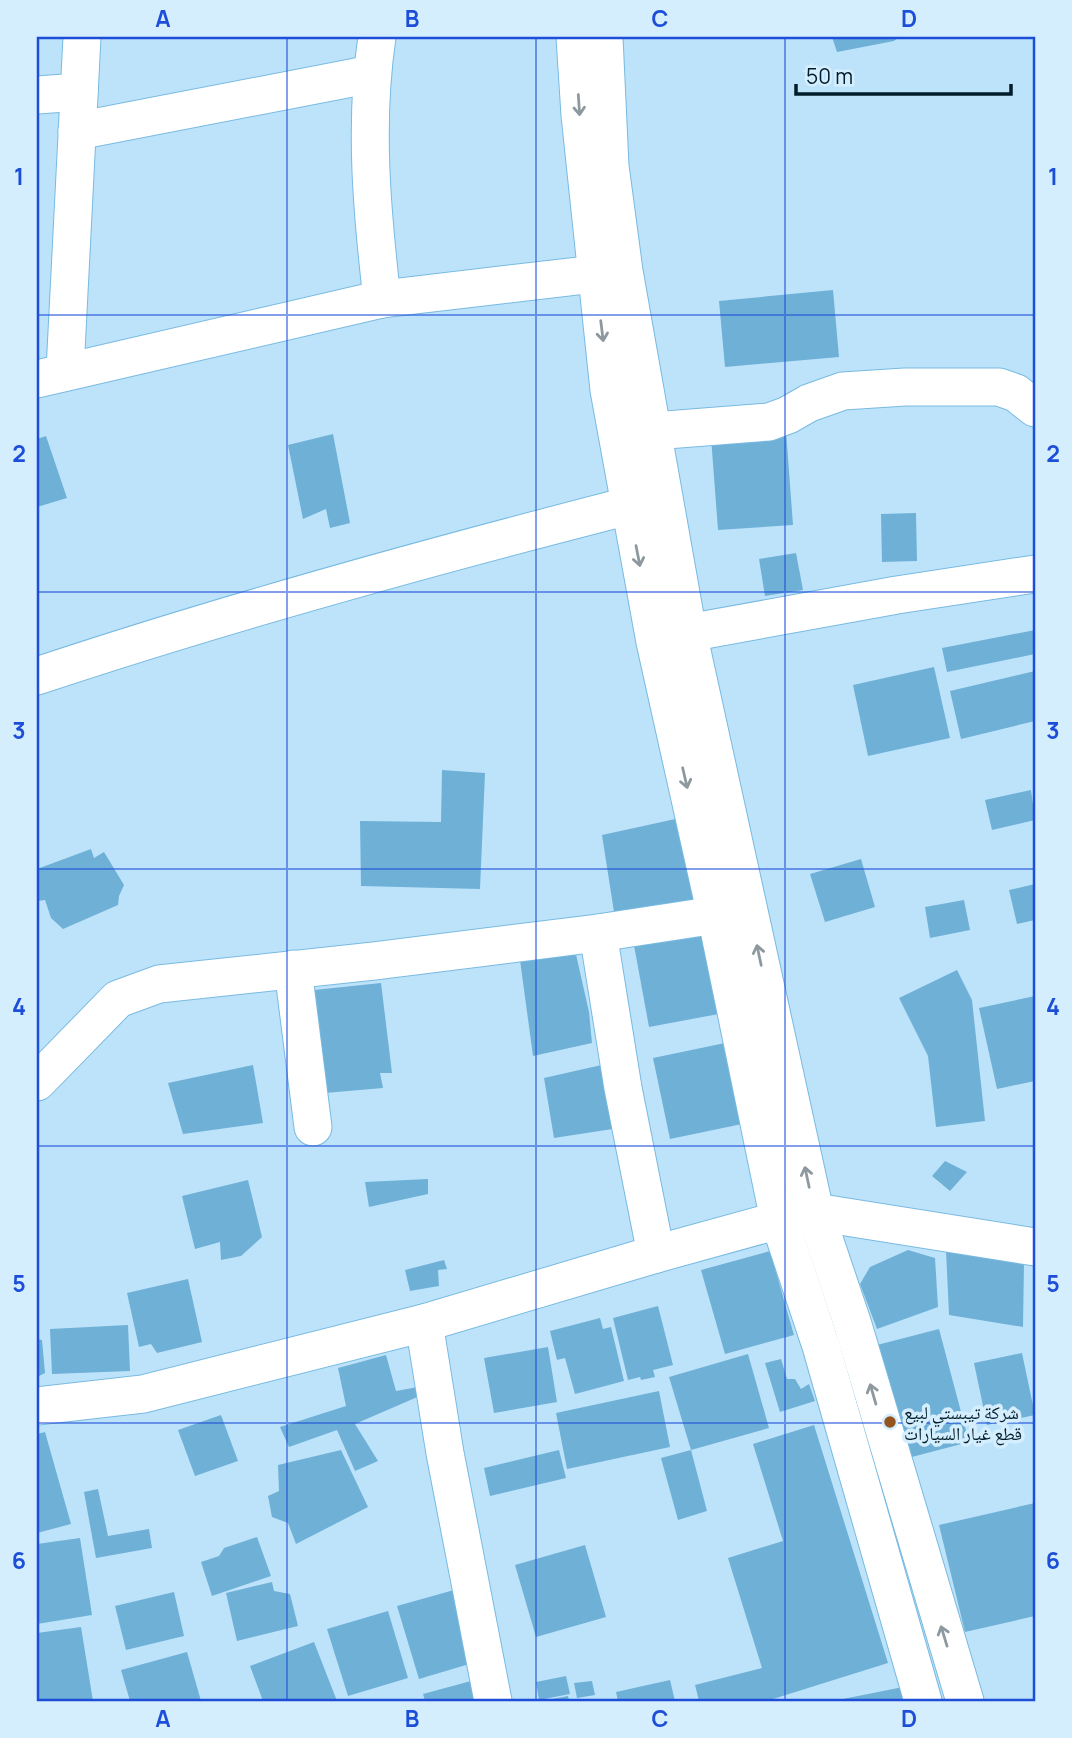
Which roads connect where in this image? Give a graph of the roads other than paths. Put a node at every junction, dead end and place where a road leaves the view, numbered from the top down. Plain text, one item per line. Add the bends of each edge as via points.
1 (82, 37) edge
2 (377, 37) edge
3 (575, 37) edge
4 (604, 37) edge
5 (372, 74) junction
6 (79, 92) junction
7 (37, 95) edge
8 (77, 131) junction
9 (595, 274) junction
10 (382, 299) junction
11 (51, 375) edge
12 (1035, 408) edge
13 (653, 431) junction
14 (665, 501) junction
15 (628, 506) junction
16 (1035, 574) edge
17 (672, 637) junction
18 (37, 676) edge
19 (716, 915) junction
20 (598, 933) junction
21 (293, 969) junction
22 (37, 1082) edge
23 (313, 1127) dead end
24 (815, 1212) junction
25 (779, 1220) junction
26 (1035, 1247) edge
27 (656, 1254) junction
28 (424, 1323) junction
29 (37, 1406) edge
30 (493, 1701) edge
31 (923, 1701) edge
32 (965, 1701) edge

1 - 6 street
2 - 5 street
3 -> 9 street
4 - 13 street via 612,179
5 - 8 street
5 - 10 street via 371,179
6 - 7 street
6 - 8 street
8 - 11 street
9 - 10 street
9 -> 15 street
10 - 11 street
12 - 13 street via 999,387 905,387 843,391 769,422
13 - 14 street
14 - 15 street
14 - 17 street
15 -> 17 street
15 - 18 street via 153,637
16 - 17 street
17 -> 19 street
24 -> 17 street
19 - 20 street
19 - 25 street
20 - 21 street
20 - 27 street
21 - 22 street via 159,984 118,999
21 - 23 street
24 - 25 street
24 - 26 street
32 -> 24 street
25 - 27 street
25 - 31 street via 821,1346
27 - 28 street
28 - 29 street via 143,1394
28 - 30 street via 444,1453

